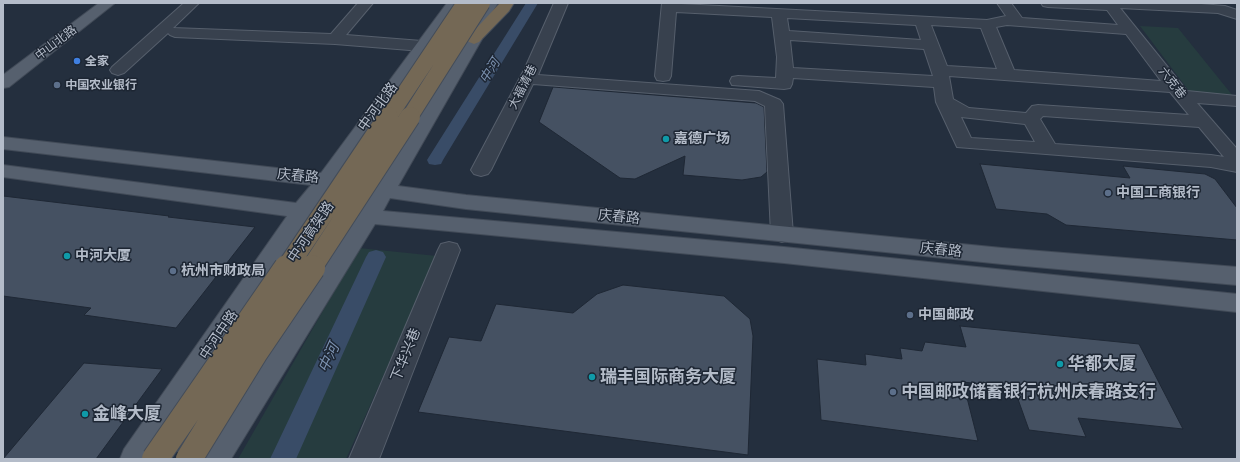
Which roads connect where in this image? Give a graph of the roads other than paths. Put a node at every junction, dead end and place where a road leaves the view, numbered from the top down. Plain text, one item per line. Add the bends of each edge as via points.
1 (108, 3) edge
2 (192, 3) edge
3 (366, 3) edge
4 (454, 3) edge
5 (465, 3) edge
6 (482, 3) edge
7 (561, 3) edge
8 (1004, 3) edge
9 (1048, 3) edge
10 (1224, 3) edge
11 (1110, 4) edge
12 (500, 5) edge
13 (669, 5) edge
14 (1237, 10) edge
15 (779, 13) junction
16 (1237, 15) edge
17 (922, 20) junction
18 (1009, 21) junction
19 (987, 24) junction
20 (1130, 30) junction
21 (175, 32) dead end
22 (782, 35) junction
23 (335, 39) junction
24 (931, 45) junction
25 (422, 46) junction
26 (118, 70) dead end
27 (784, 72) junction
28 (531, 73) junction
29 (1008, 75) junction
30 (663, 76) junction
31 (941, 76) junction
32 (3, 83) edge
33 (1178, 92) junction
34 (1237, 101) edge
35 (945, 102) junction
36 (1031, 119) junction
37 (1204, 122) junction
38 (3, 143) edge
39 (1048, 149) junction
40 (1237, 161) edge
41 (1237, 166) edge
42 (481, 170) dead end
43 (3, 171) edge
44 (326, 180) junction
45 (384, 191) junction
46 (302, 210) junction
47 (369, 217) junction
48 (782, 234) junction
49 (449, 250) dead end
50 (1237, 276) edge
51 (1237, 303) edge
52 (135, 459) edge
53 (155, 459) edge
54 (189, 459) edge
55 (215, 459) edge
56 (364, 459) edge

1 - 32 main road, 中山北路
2 - 26 street
3 - 23 street
4 - 25 main road, 中河北路
5 - 53 highway, 中河高架路, bridge
6 - 54 highway, 中河高架路, bridge via 359,197 255,352
7 - 28 street, 大福清巷
8 - 18 street via 1016,19
9 - 11 street
10 - 14 street
11 - 16 street via 1220,9
11 - 20 street, 六克巷
12 - 45 main road via 476,26 474,38
13 - 15 street
13 - 30 street
15 - 17 street
15 - 22 street
17 - 19 street
17 - 24 street
18 - 19 street
18 - 20 street
19 - 29 street
20 - 33 street, 六克巷
21 - 23 street
22 - 24 street
22 - 27 street
23 - 25 street
24 - 31 street
25 - 44 main road, 中河北路
27 - 30 street via 784,84
27 - 31 street
28 - 30 street
28 - 42 street, 大福清巷
28 - 48 street via 759,96 774,104
29 - 31 street
29 - 33 street
31 - 35 street
33 - 34 street
33 - 37 street, 六克巷
35 - 36 street via 965,113
35 - 39 street via 964,143
36 - 37 street via 1038,110
36 - 39 street
37 - 40 street, 六克巷
38 - 44 main road, 庆春路
39 - 41 street via 1211,161
43 - 46 main road, 庆春路
44 - 45 main road, 庆春路
44 - 46 main road, 中河北路
45 - 47 main road
45 - 48 main road, 庆春路 via 466,202
46 - 47 main road, 庆春路
46 - 52 main road, 中河中路
47 - 51 main road, 庆春路 via 784,255
47 - 55 main road
48 - 50 main road, 庆春路
49 - 56 street, 下华兴巷

